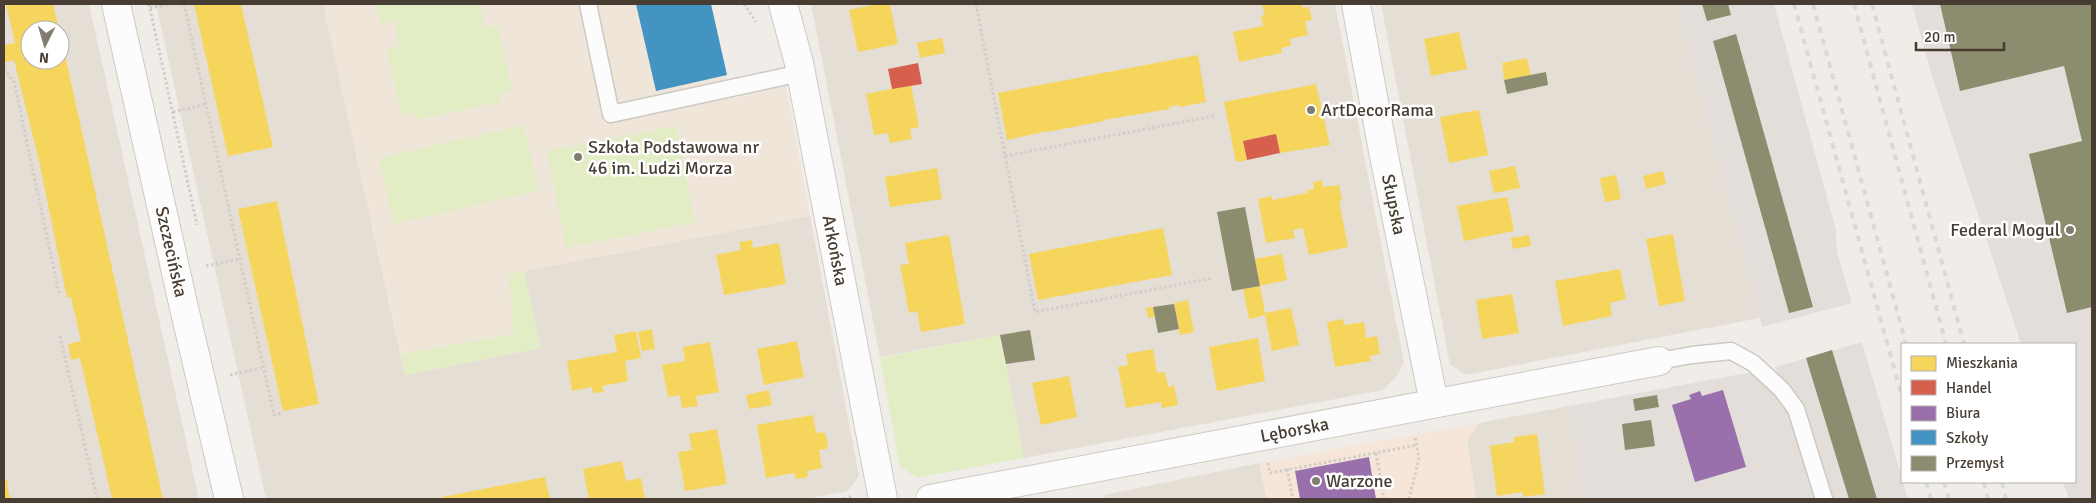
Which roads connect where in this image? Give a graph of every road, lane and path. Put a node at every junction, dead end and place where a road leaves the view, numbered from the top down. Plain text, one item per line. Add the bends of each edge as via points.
1 (116, 4) edge
2 (171, 4) edge
3 (184, 4) edge
4 (588, 4) edge
5 (784, 4) edge
6 (976, 4) edge
7 (1356, 4) edge
8 (150, 8) dead end
9 (4, 69) edge
10 (801, 73) junction
11 (206, 104) junction
12 (173, 112) dead end
13 (1214, 116) dead end
14 (1005, 156) junction
15 (240, 259) junction
16 (206, 266) dead end
17 (1213, 278) dead end
18 (59, 294) dead end
19 (60, 336) dead end
20 (1659, 361) joint
21 (264, 367) junction
22 (229, 375) dead end
23 (1434, 403) junction
24 (282, 413) dead end
25 (1415, 436) dead end
26 (1417, 445) junction
27 (1267, 453) dead end
28 (1376, 453) junction
29 (1287, 469) junction
30 (97, 499) edge
31 (229, 499) edge
32 (883, 499) edge
33 (930, 499) edge
34 (1293, 499) edge
35 (1384, 499) edge
36 (1408, 499) edge
37 (1824, 499) edge

1 - 31 street, Szczecińska
2 - 8 path
3 - 11 path
4 - 10 lane via 611,114
5 - 10 street, Arkońska
6 - 14 path
7 - 23 street, Słupska
9 - 18 path via 14,82
10 - 32 street, Arkońska
11 - 12 path
11 - 15 path
13 - 14 path
14 - 17 path via 1035,312
15 - 16 path
15 - 21 path
19 - 30 path
20 - 23 street, Lęborska
20 - 37 lane via 1731,351 1753,363 1782,390 1796,409
21 - 22 path
21 - 24 path via 274,415
23 - 33 street, Lęborska
25 - 26 path
26 - 28 path
26 - 36 path via 1419,458
27 - 29 path via 1270,473
28 - 29 path
28 - 35 path
29 - 34 path

